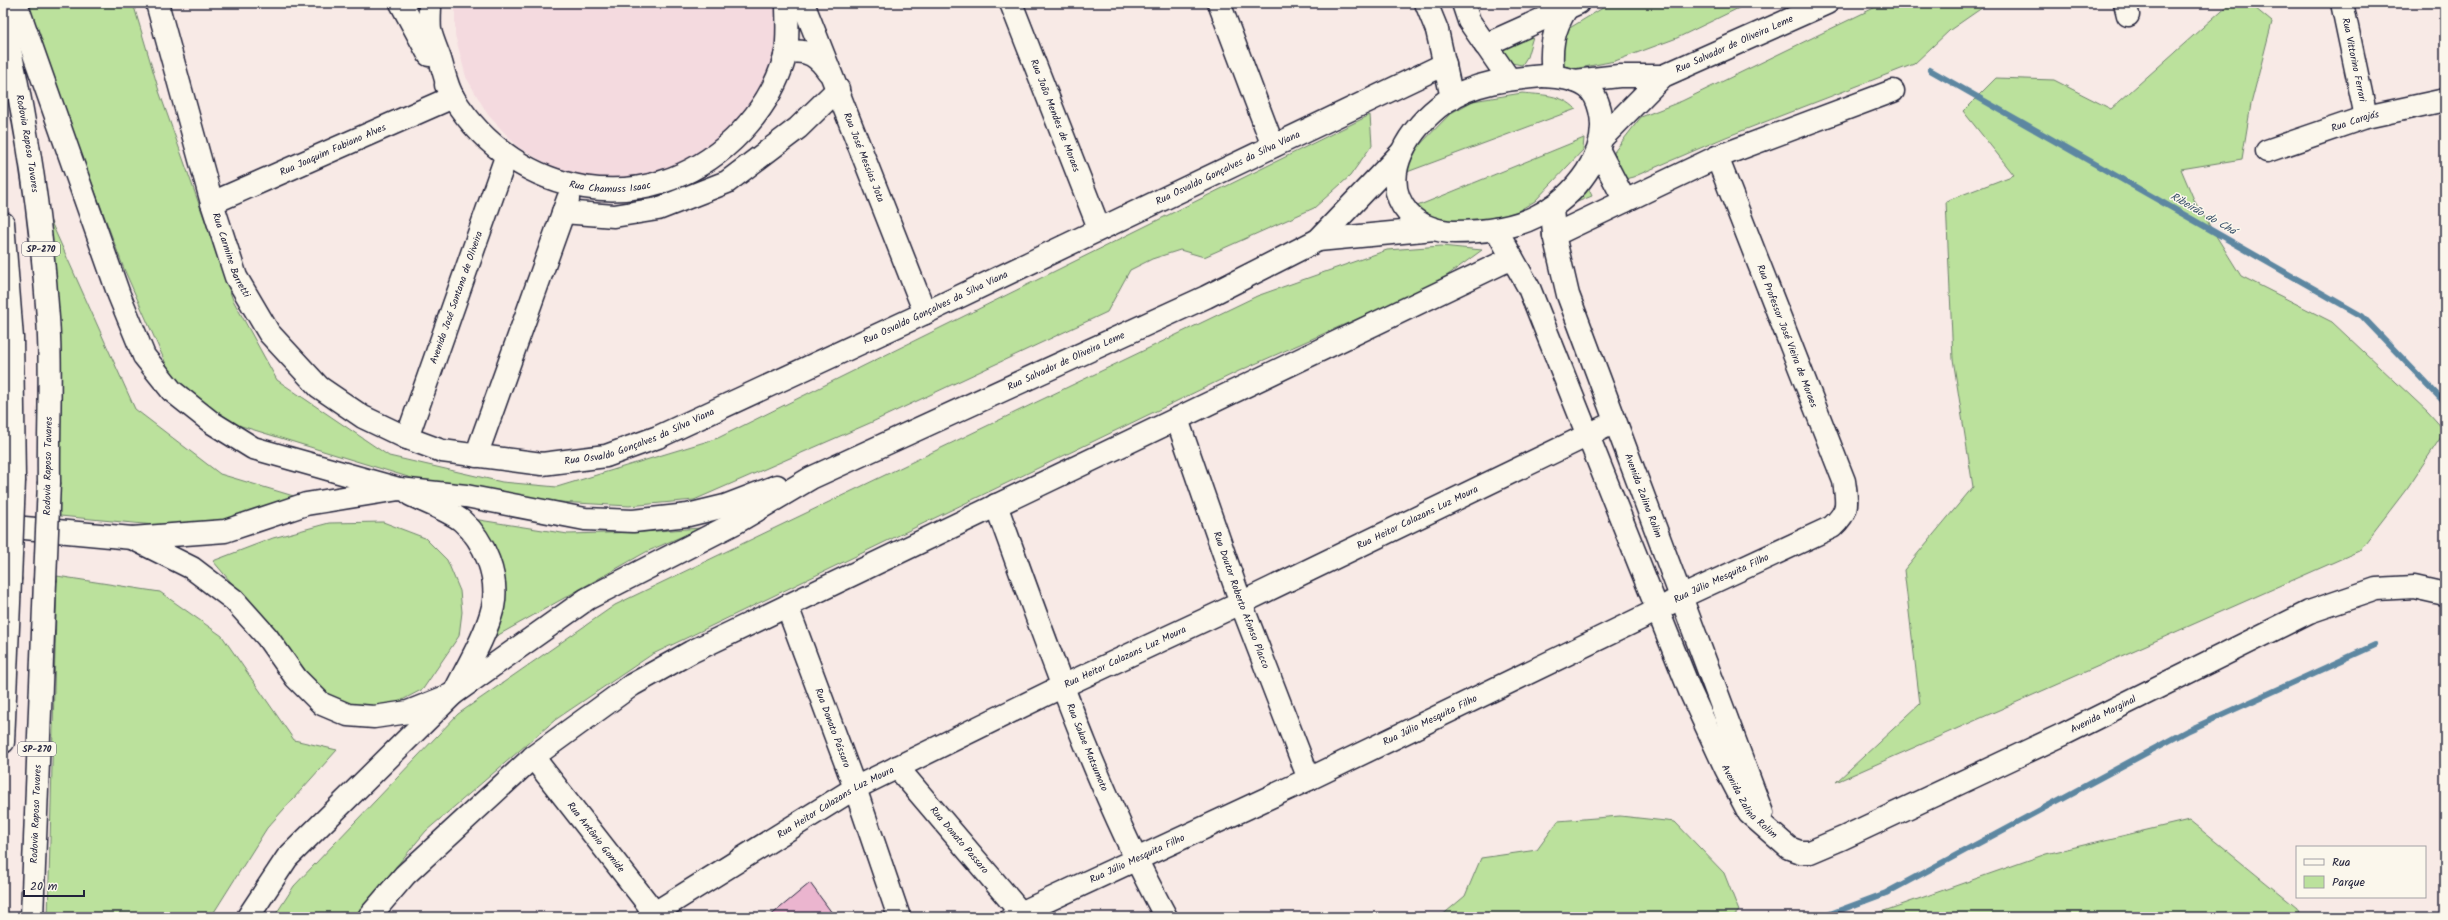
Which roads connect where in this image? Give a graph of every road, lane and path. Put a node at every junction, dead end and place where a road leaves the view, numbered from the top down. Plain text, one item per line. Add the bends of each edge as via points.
1 (16, 3) edge
2 (157, 3) edge
3 (401, 3) edge
4 (430, 3) edge
5 (787, 3) edge
6 (802, 3) edge
7 (1011, 3) edge
8 (1219, 3) edge
9 (1426, 3) edge
10 (1463, 3) edge
11 (1827, 3) edge
12 (2342, 3) edge
13 (1572, 6) edge
14 (3, 19) edge
15 (1485, 45) junction
16 (785, 56) junction
17 (1445, 64) junction
18 (1553, 76) junction
19 (1663, 76) junction
20 (1509, 79) junction
21 (1575, 81) junction
22 (836, 84) junction
23 (1893, 91) dead end
24 (453, 97) junction
25 (1452, 98) junction
26 (2445, 100) edge
27 (2366, 117) junction
28 (1600, 144) junction
29 (1273, 146) junction
30 (2267, 151) dead end
31 (1401, 152) junction
32 (506, 157) junction
33 (1717, 157) junction
34 (573, 186) junction
35 (1625, 201) junction
36 (212, 203) junction
37 (1552, 207) junction
38 (564, 212) junction
39 (3, 222) edge
40 (1099, 228) junction
41 (1434, 229) junction
42 (1496, 229) junction
43 (1554, 235) junction
44 (1318, 240) junction
45 (1512, 258) junction
46 (924, 312) junction
47 (1176, 419) junction
48 (1615, 422) junction
49 (1588, 434) junction
50 (407, 438) junction
51 (476, 456) junction
52 (811, 478) junction
53 (399, 489) junction
54 (996, 505) junction
55 (1844, 516) joint
56 (3, 526) edge
57 (132, 538) junction
58 (2445, 594) edge
59 (1681, 597) junction
60 (1242, 603) junction
61 (787, 606) junction
62 (1658, 610) junction
63 (6, 638) junction
64 (3, 659) edge
65 (1062, 686) junction
66 (453, 694) junction
67 (3, 742) edge
68 (533, 757) junction
69 (897, 767) junction
70 (1309, 780) junction
71 (855, 788) junction
72 (1769, 832) junction
73 (1134, 859) junction
74 (654, 915) edge
75 (1016, 915) edge
76 (32, 917) edge
77 (248, 917) edge
78 (369, 917) edge
79 (899, 917) edge
80 (1166, 917) edge

1 - 53 main road via 119,295 144,356 153,368 172,391 211,422 253,448
2 - 36 main road, Rua Carmine Barretti
3 - 24 main road
4 - 24 main road, Rua Chamuss Isaac via 430,30
5 - 16 main road, Rua Chamuss Isaac
6 - 22 main road, Rua José Messias Jota
7 - 40 main road, Rua João Mendes de Moraes
8 - 29 main road
9 - 17 main road via 1437,30
10 - 15 main road via 1469,21
11 - 19 main road, Rua Salvador de Oliveira Leme
12 - 27 main road, Rua Vittorino Ferrari
13 - 15 main road
13 - 18 main road via 1555,29 1551,55
14 - 76 main road, Rodovia Raposo Tavares / SP-270, bridge via 14,69 36,203 48,319 49,482
15 - 20 main road
16 - 22 main road via 797,51 813,54
16 - 34 main road, Rua Chamuss Isaac via 770,93 748,125 720,152 687,172 650,185 612,190
17 - 25 main road
17 - 29 main road, Rua Osvaldo Gonçalves da Silva Viana
18 - 20 main road
18 - 21 main road
19 - 21 main road via 1619,76
19 - 28 main road
20 - 25 main road via 1472,88
21 - 28 main road via 1587,87 1598,103 1603,121
22 - 38 main road via 798,128 727,182 658,209 614,216
22 - 46 main road, Rua José Messias Jota
23 - 33 main road
24 - 32 main road, Rua Chamuss Isaac via 476,130
24 - 36 main road, Rua Joaquim Fabiano Alves
25 - 31 main road via 1433,112
26 - 27 main road, Rua Carajás
27 - 30 main road, Rua Carajás
28 - 35 main road
28 - 37 main road via 1588,170
29 - 40 main road, Rua Osvaldo Gonçalves da Silva Viana
31 - 41 main road via 1394,183 1400,204 1413,219
31 - 44 main road
32 - 34 main road, Rua Chamuss Isaac via 538,174
32 - 50 main road, Avenida José Santana de Oliveira
33 - 35 main road
33 - 55 main road, Rua Professor José Vieira de Moraes via 1844,480 1847,500
34 - 38 main road
35 - 43 main road
36 - 50 main road, Rua Carmine Barretti via 236,277 269,334 319,387 363,417
37 - 42 main road via 1527,221
37 - 43 main road, Avenida Zalina Rolim
38 - 51 main road
39 - 63 main road, SP-270, bridge via 12,338 14,480
40 - 46 main road, Rua Osvaldo Gonçalves da Silva Viana
41 - 42 main road via 1445,232
41 - 44 main road
42 - 45 main road, Avenida Zalina Rolim
43 - 48 main road, Avenida Zalina Rolim via 1568,295
44 - 52 main road, Rua Salvador de Oliveira Leme via 1206,297
45 - 47 main road
45 - 49 main road, Avenida Zalina Rolim via 1531,294
46 - 51 main road, Rua Osvaldo Gonçalves da Silva Viana via 658,437 606,456 542,464
47 - 54 main road
47 - 60 main road, Rua Doutor Roberto Afonso Placco
48 - 49 main road, Rua Heitor Calazans Luz Moura
48 - 59 main road, Avenida Zalina Rolim
49 - 60 main road, Rua Heitor Calazans Luz Moura
49 - 62 main road, Avenida Zalina Rolim
50 - 51 main road, Rua Osvaldo Gonçalves da Silva Viana via 442,451
52 - 53 main road via 777,486 717,508 688,515 632,521 585,519 466,496
52 - 66 main road via 735,523 587,599
53 - 57 main road via 306,504 225,531
53 - 66 main road via 462,521 483,546 494,576 493,607
54 - 61 main road
54 - 65 main road, Rua Sakae Matsumoto
55 - 59 main road, Rua Júlio Mesquita Filho via 1832,527
56 - 57 main road
57 - 66 main road via 192,568 234,600 267,638 296,678 322,704 348,715 374,717 408,712
58 - 72 main road, Avenida Marginal via 2414,586 2376,589 2309,612 2064,734 1810,852 1789,848
59 - 62 main road, Rua Júlio Mesquita Filho
59 - 72 main road, Avenida Zalina Rolim
60 - 65 main road, Rua Heitor Calazans Luz Moura
60 - 70 main road, Rua Doutor Roberto Afonso Placco
61 - 68 main road via 691,652 632,685
61 - 71 main road, Rua Donato Pássaro
62 - 70 main road, Rua Júlio Mesquita Filho
62 - 72 main road, Avenida Zalina Rolim via 1690,691 1726,769 1748,813
63 - 64 main road
63 - 67 main road, SP-270
65 - 69 main road, Rua Heitor Calazans Luz Moura
65 - 73 main road, Rua Sakae Matsumoto
66 - 77 main road via 287,858
68 - 74 main road, Rua Antônio Gomide
68 - 78 main road via 405,875
69 - 71 main road, Rua Heitor Calazans Luz Moura
69 - 75 main road, Rua Donato Passaro
70 - 73 main road, Rua Júlio Mesquita Filho
71 - 74 main road, Rua Heitor Calazans Luz Moura
71 - 79 main road, Rua Donato Pássaro
73 - 75 main road, Rua Júlio Mesquita Filho
73 - 80 main road, Rua Sakae Matsumoto

